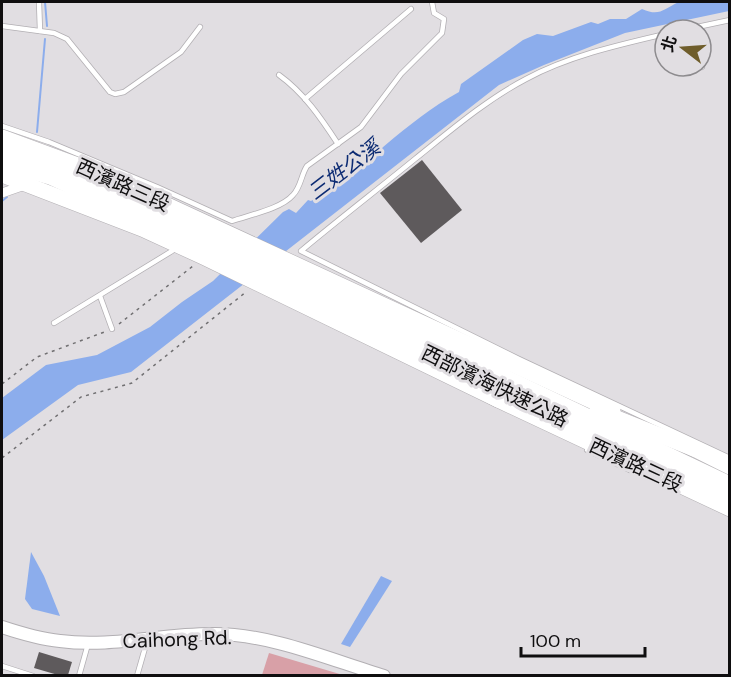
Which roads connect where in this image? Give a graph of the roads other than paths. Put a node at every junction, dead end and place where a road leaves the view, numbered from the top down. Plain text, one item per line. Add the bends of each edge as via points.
1 (39, 2) edge
2 (432, 2) edge
3 (411, 9) dead end
4 (729, 20) edge
5 (713, 23) edge
6 (2, 26) edge
7 (200, 27) dead end
8 (40, 31) junction
9 (653, 37) edge
10 (279, 75) dead end
11 (305, 99) junction
12 (2, 126) edge
13 (2, 137) edge
14 (338, 144) junction
15 (2, 149) edge
16 (2, 163) edge
17 (2, 175) edge
18 (34, 187) junction
19 (2, 193) edge
20 (147, 238) dead end
21 (231, 246) junction
22 (163, 247) dead end
23 (263, 273) junction
24 (100, 296) junction
25 (286, 305) dead end
26 (335, 309) junction
27 (54, 323) dead end
28 (112, 329) dead end
29 (466, 358) junction
30 (458, 388) dead end
31 (498, 400) junction
32 (582, 448) dead end
33 (694, 449) junction
34 (729, 458) edge
35 (729, 467) edge
36 (635, 473) dead end
37 (729, 484) edge
38 (677, 491) dead end
39 (729, 498) edge
40 (729, 509) edge
41 (729, 515) edge
42 (2, 627) edge
43 (148, 639) junction
44 (89, 642) junction
45 (2, 666) edge
46 (33, 675) edge
47 (79, 675) edge
48 (137, 675) edge
49 (384, 675) edge

1 - 8 lane
2 - 14 lane via 434,13 444,19 442,33 401,74 361,127
3 - 11 lane
4 - 5 lane
6 - 8 lane
7 - 8 lane via 181,52 124,92 115,94 67,39
9 - 34 lane via 561,63 500,94 300,251
10 - 11 lane
11 - 14 lane
12 - 14 lane, 西濱路三段 via 59,146 232,221 284,203 294,195 307,166
13 - 21 main road, 西濱路三段 via 94,171
15 - 21 main road via 51,165
16 - 21 main road via 50,177
17 - 18 main road, 西濱路三段
18 - 19 street
18 - 20 lane, 西濱路三段
18 - 23 main road, 西濱路三段 via 203,257
21 - 23 main road
21 - 23 main road
22 - 24 lane via 172,251
23 - 26 main road, 西部濱海快速公路
23 - 29 main road, 西部濱海快速公路
23 - 31 main road, 西濱路三段
23 - 33 main road, 西濱路三段
24 - 27 lane
24 - 28 lane
25 - 30 lane
26 - 31 main road
26 - 39 main road, 西部濱海快速公路
29 - 33 main road
29 - 37 main road, 西部濱海快速公路
31 - 40 main road, 西濱路三段
32 - 36 lane, 西濱路三段
33 - 35 main road, 西濱路三段
38 - 41 lane, 西濱路三段
42 - 44 street, Caihong Rd. via 60,641
43 - 44 street, Caihong Rd.
43 - 48 lane
43 - 49 street, Caihong Rd. via 216,634 248,637
44 - 47 lane
45 - 46 lane

